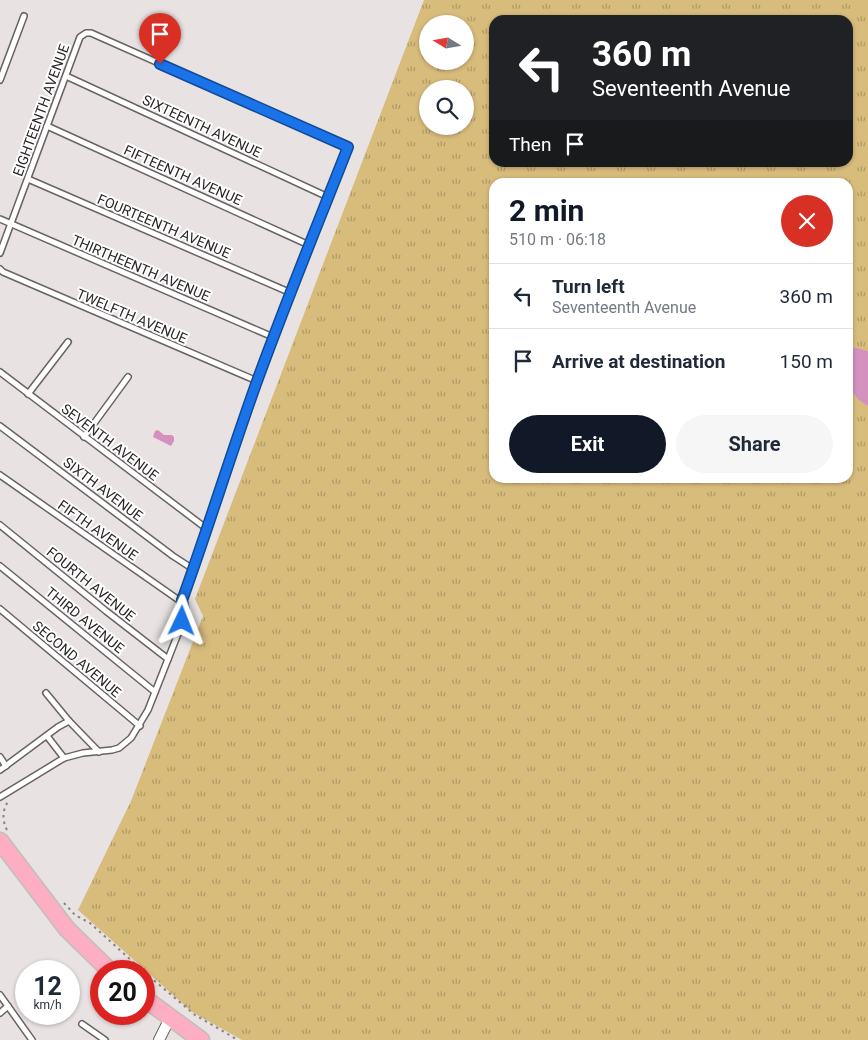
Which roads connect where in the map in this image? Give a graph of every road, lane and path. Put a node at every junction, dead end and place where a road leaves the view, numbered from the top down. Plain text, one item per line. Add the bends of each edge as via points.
1 (24, 16) dead end
2 (66, 76) junction
3 (0, 80) edge
4 (47, 126) junction
5 (28, 179) junction
6 (328, 197) junction
7 (0, 219) edge
8 (11, 224) junction
9 (310, 245) junction
10 (0, 252) edge
11 (0, 269) edge
12 (291, 293) junction
13 (273, 338) junction
14 (68, 342) dead end
15 (0, 372) edge
16 (128, 377) dead end
17 (257, 381) junction
18 (28, 394) junction
19 (0, 426) edge
20 (84, 437) junction
21 (0, 475) edge
22 (0, 526) edge
23 (208, 529) junction
24 (0, 566) edge
25 (193, 569) junction
26 (182, 603) junction
27 (0, 609) edge
28 (168, 659) junction
29 (155, 692) junction
30 (46, 693) dead end
31 (69, 721) junction
32 (140, 726) junction
33 (47, 736) junction
34 (99, 752) junction
35 (0, 757) edge
36 (64, 758) junction
37 (6, 766) junction
38 (0, 770) edge
39 (7, 793) junction
40 (0, 797) edge
41 (5, 838) edge
42 (62, 901) dead end
43 (99, 960) edge
44 (132, 960) edge
45 (155, 980) edge
46 (0, 995) edge
47 (8, 1006) junction
48 (155, 1006) edge
49 (0, 1012) edge
50 (170, 1018) junction
51 (82, 1024) dead end
52 (32, 1040) edge
53 (105, 1040) edge
54 (159, 1040) edge
55 (201, 1040) edge
56 (238, 1040) edge

1 - 3 lane
2 - 4 lane, EIGHTEENTH AVENUE
2 - 6 lane, SIXTEENTH AVENUE
2 - 6 lane, EIGHTEENTH AVENUE via 80,37 92,33 348,147
4 - 5 lane, EIGHTEENTH AVENUE
4 - 9 lane, FIFTEENTH AVENUE
5 - 8 lane, EIGHTEENTH AVENUE
5 - 12 lane, FOURTEENTH AVENUE
6 - 9 lane
7 - 8 lane, THIRTHEENTH AVENUE
8 - 10 lane, EIGHTEENTH AVENUE
8 - 13 lane, THIRTHEENTH AVENUE
9 - 12 lane
11 - 17 lane, TWELFTH AVENUE
12 - 13 lane
13 - 17 lane
14 - 18 lane
15 - 18 lane, SEVENTH AVENUE
16 - 20 lane
17 - 23 lane
18 - 20 lane, SEVENTH AVENUE
19 - 25 lane, SIXTH AVENUE
20 - 23 lane, SEVENTH AVENUE
21 - 26 lane, FIFTH AVENUE
22 - 28 lane, FOURTH AVENUE
23 - 25 lane
24 - 29 lane, THIRD AVENUE
25 - 26 lane
26 - 28 lane via 182,621
27 - 32 lane, SECOND AVENUE
28 - 29 lane
29 - 32 lane
30 - 31 lane
31 - 33 lane
31 - 34 lane
32 - 34 lane via 119,748
33 - 36 lane
33 - 37 lane
34 - 36 lane via 83,752
35 - 37 lane
36 - 39 lane
37 - 38 lane
39 - 40 lane
39 - 41 path via 9,800 3,820
41 - 43 main road via 67,929
42 - 44 path
45 - 56 path via 195,1015
46 - 47 lane
47 - 49 lane
47 - 52 lane
48 - 50 main road
50 - 54 street
50 - 55 main road
51 - 53 lane

